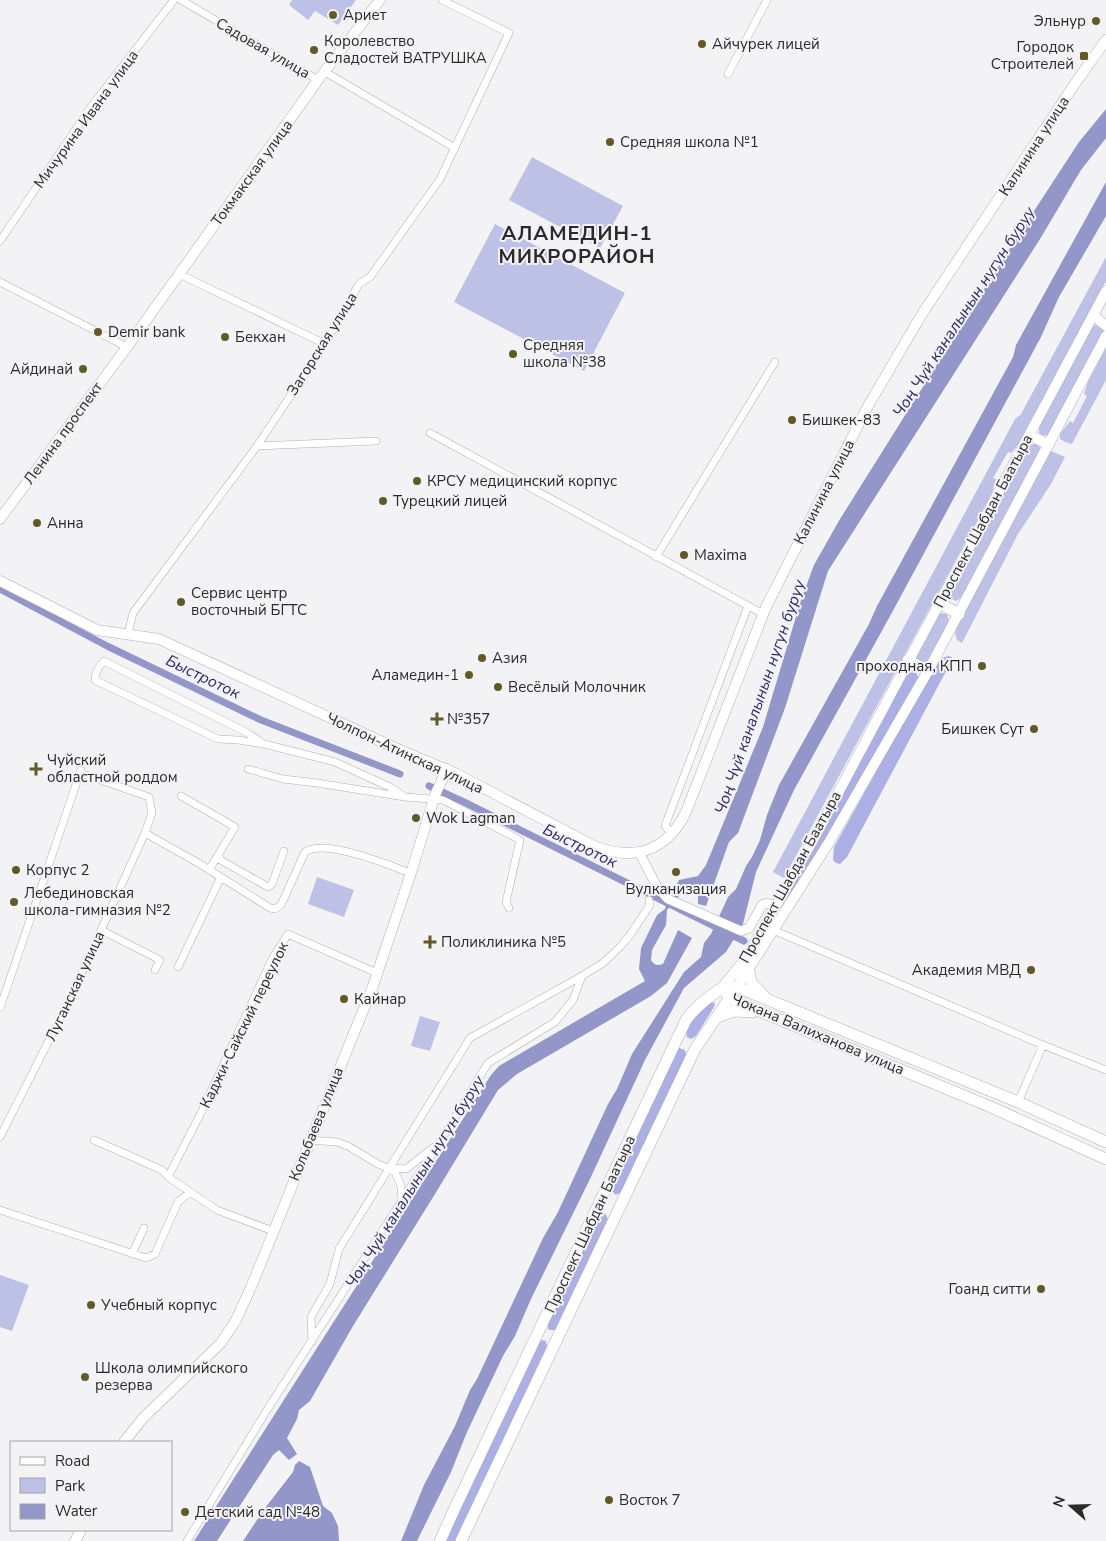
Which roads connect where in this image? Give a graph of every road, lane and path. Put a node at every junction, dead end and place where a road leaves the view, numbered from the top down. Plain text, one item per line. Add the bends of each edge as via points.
1 (174, 0) edge
2 (182, 0) edge
3 (380, 0) edge
4 (442, 0) edge
5 (767, 0) edge
6 (1106, 40) edge
7 (325, 72) junction
8 (728, 74) dead end
9 (318, 80) junction
10 (455, 148) junction
11 (0, 241) edge
12 (180, 274) junction
13 (0, 282) edge
14 (1106, 291) edge
15 (1093, 315) junction
16 (1106, 326) edge
17 (1106, 336) edge
18 (325, 344) junction
19 (127, 347) junction
20 (775, 362) dead end
21 (430, 433) dead end
22 (1030, 435) junction
23 (376, 441) dead end
24 (1049, 445) junction
25 (257, 446) junction
26 (0, 519) edge
27 (656, 557) junction
28 (0, 581) edge
29 (939, 603) junction
30 (748, 606) junction
31 (763, 614) junction
32 (959, 614) junction
33 (128, 634) junction
34 (908, 660) junction
35 (928, 671) junction
36 (264, 744) junction
37 (447, 769) junction
38 (248, 770) dead end
39 (181, 796) dead end
40 (406, 797) junction
41 (434, 797) junction
42 (145, 833) junction
43 (673, 834) junction
44 (284, 851) dead end
45 (639, 852) junction
46 (217, 858) junction
47 (209, 870) junction
48 (411, 873) junction
49 (221, 878) junction
50 (649, 900) dead end
51 (776, 906) junction
52 (509, 908) dead end
53 (101, 930) junction
54 (773, 930) junction
55 (178, 967) dead end
56 (748, 969) junction
57 (155, 970) dead end
58 (377, 973) junction
59 (582, 976) junction
60 (737, 987) junction
61 (722, 988) junction
62 (707, 997) junction
63 (730, 999) junction
64 (769, 1001) junction
65 (0, 1008) edge
66 (763, 1013) junction
67 (716, 1017) junction
68 (676, 1040) junction
69 (1043, 1045) junction
70 (695, 1049) junction
71 (1106, 1070) edge
72 (1018, 1102) junction
73 (0, 1137) edge
74 (94, 1140) dead end
75 (309, 1140) junction
76 (1106, 1142) edge
77 (438, 1144) junction
78 (1106, 1158) edge
79 (390, 1168) junction
80 (168, 1177) junction
81 (190, 1192) junction
82 (402, 1201) junction
83 (601, 1202) junction
84 (0, 1210) edge
85 (618, 1210) junction
86 (144, 1228) dead end
87 (273, 1231) junction
88 (132, 1254) junction
89 (539, 1332) junction
90 (556, 1340) junction
91 (312, 1342) junction
92 (125, 1441) edge
93 (187, 1541) edge
94 (440, 1541) edge
95 (461, 1541) edge

1 - 11 street, Мичурина Ивана улица via 90,107
2 - 9 street, Садовая улица
3 - 7 main road, Токмакская улица
4 - 10 street, Загорская улица via 509,33
5 - 8 street
6 - 31 main road, Калинина улица via 922,314 868,406
7 - 9 main road, Токмакская улица
7 - 10 street
9 - 12 main road, Токмакская улица
10 - 18 street, Загорская улица via 440,179 370,277 358,284
12 - 18 street
12 - 19 main road, Токмакская улица
13 - 19 street
14 - 15 main road, Проспект Шабдан Баатыра
15 - 16 main road
15 - 22 main road, Проспект Шабдан Баатыра
17 - 24 main road, Проспект Шабдан Баатыра
18 - 25 street, Загорская улица
19 - 26 main road, Ленина проспект
20 - 27 street
21 - 27 street
22 - 24 main road
22 - 29 main road, Проспект Шабдан Баатыра
23 - 25 street
24 - 32 main road, Проспект Шабдан Баатыра
25 - 33 street, Загорская улица via 132,613
27 - 30 street
28 - 33 main road, Чолпон-Атинская улица via 92,627
29 - 32 main road
29 - 34 main road, Проспект Шабдан Баатыра
30 - 31 street
30 - 43 street via 664,826
31 - 43 main road, Калинина улица via 686,812
32 - 35 main road, Проспект Шабдан Баатыра
33 - 37 main road, Чолпон-Атинская улица via 159,639
34 - 35 main road
34 - 51 main road, Проспект Шабдан Баатыра
35 - 54 main road, Проспект Шабдан Баатыра via 828,844
36 - 36 street via 218,739 103,684 95,680 100,665 104,661
36 - 40 street via 335,762
37 - 41 main road, Кольбаева улица
37 - 45 main road, Чолпон-Атинская улица via 594,846 614,852
38 - 40 street via 284,779
39 - 46 street via 235,827
40 - 41 street
41 - 48 main road, Кольбаева улица
41 - 52 street via 520,840 506,902
42 - 47 street
42 - 53 street, Луганская улица
42 - 65 street, Луганская улица via 152,813 149,797 80,772
43 - 45 main road, Калинина улица via 657,846
44 - 46 street via 268,887
45 - 51 street via 657,887 668,899 741,931 749,928 762,905
46 - 47 street
47 - 49 street
48 - 49 street via 346,851 310,848 305,852 281,904 275,909
48 - 58 main road, Кольбаева улица
49 - 55 street
50 - 59 street via 650,905 625,941 602,963
51 - 61 main road, Проспект Шабдан Баатыра via 746,957
53 - 57 street via 160,960
53 - 73 street, Луганская улица
54 - 56 main road, Проспект Шабдан Баатыра
54 - 69 street
56 - 60 main road, Проспект Шабдан Баатыра
56 - 64 main road via 754,987
58 - 75 main road, Кольбаева улица
58 - 80 street, Каджи-Сайский переулок via 288,934 272,959
59 - 77 street via 573,1000 555,1022 488,1063
59 - 79 street via 470,1038
60 - 61 main road, Чокана Валиханова улица
60 - 63 main road, Проспект Шабдан Баатыра
60 - 64 main road, Чокана Валиханова улица
61 - 62 main road, Проспект Шабдан Баатыра
61 - 63 main road, Чокана Валиханова улица
62 - 67 main road via 718,1001
62 - 68 main road, Проспект Шабдан Баатыра via 693,1010
63 - 66 main road, Чокана Валиханова улица
63 - 67 main road, Проспект Шабдан Баатыра
64 - 72 main road, Чокана Валиханова улица
66 - 67 main road via 734,1011
66 - 78 main road, Чокана Валиханова улица
67 - 70 main road, Проспект Шабдан Баатыра
68 - 70 main road
68 - 83 main road, Проспект Шабдан Баатыра
69 - 71 street
69 - 72 street
70 - 85 main road, Проспект Шабдан Баатыра
72 - 76 main road, Чокана Валиханова улица
74 - 80 street via 162,1170
75 - 79 street via 348,1146
75 - 87 main road, Кольбаева улица
77 - 79 street via 406,1169
77 - 82 street
79 - 82 street via 396,1172
79 - 91 street via 339,1249 330,1284 311,1317
80 - 81 street
81 - 87 street via 217,1210
81 - 88 street via 178,1202 155,1254 146,1258
82 - 91 street
83 - 85 main road
83 - 89 main road, Проспект Шабдан Баатыра
84 - 88 street
85 - 90 main road, Проспект Шабдан Баатыра
86 - 88 street
87 - 92 main road, Кольбаева улица via 236,1320 221,1343 143,1418
89 - 90 main road
89 - 94 main road, Проспект Шабдан Баатыра
90 - 95 main road, Проспект Шабдан Баатыра
91 - 93 street via 266,1410

